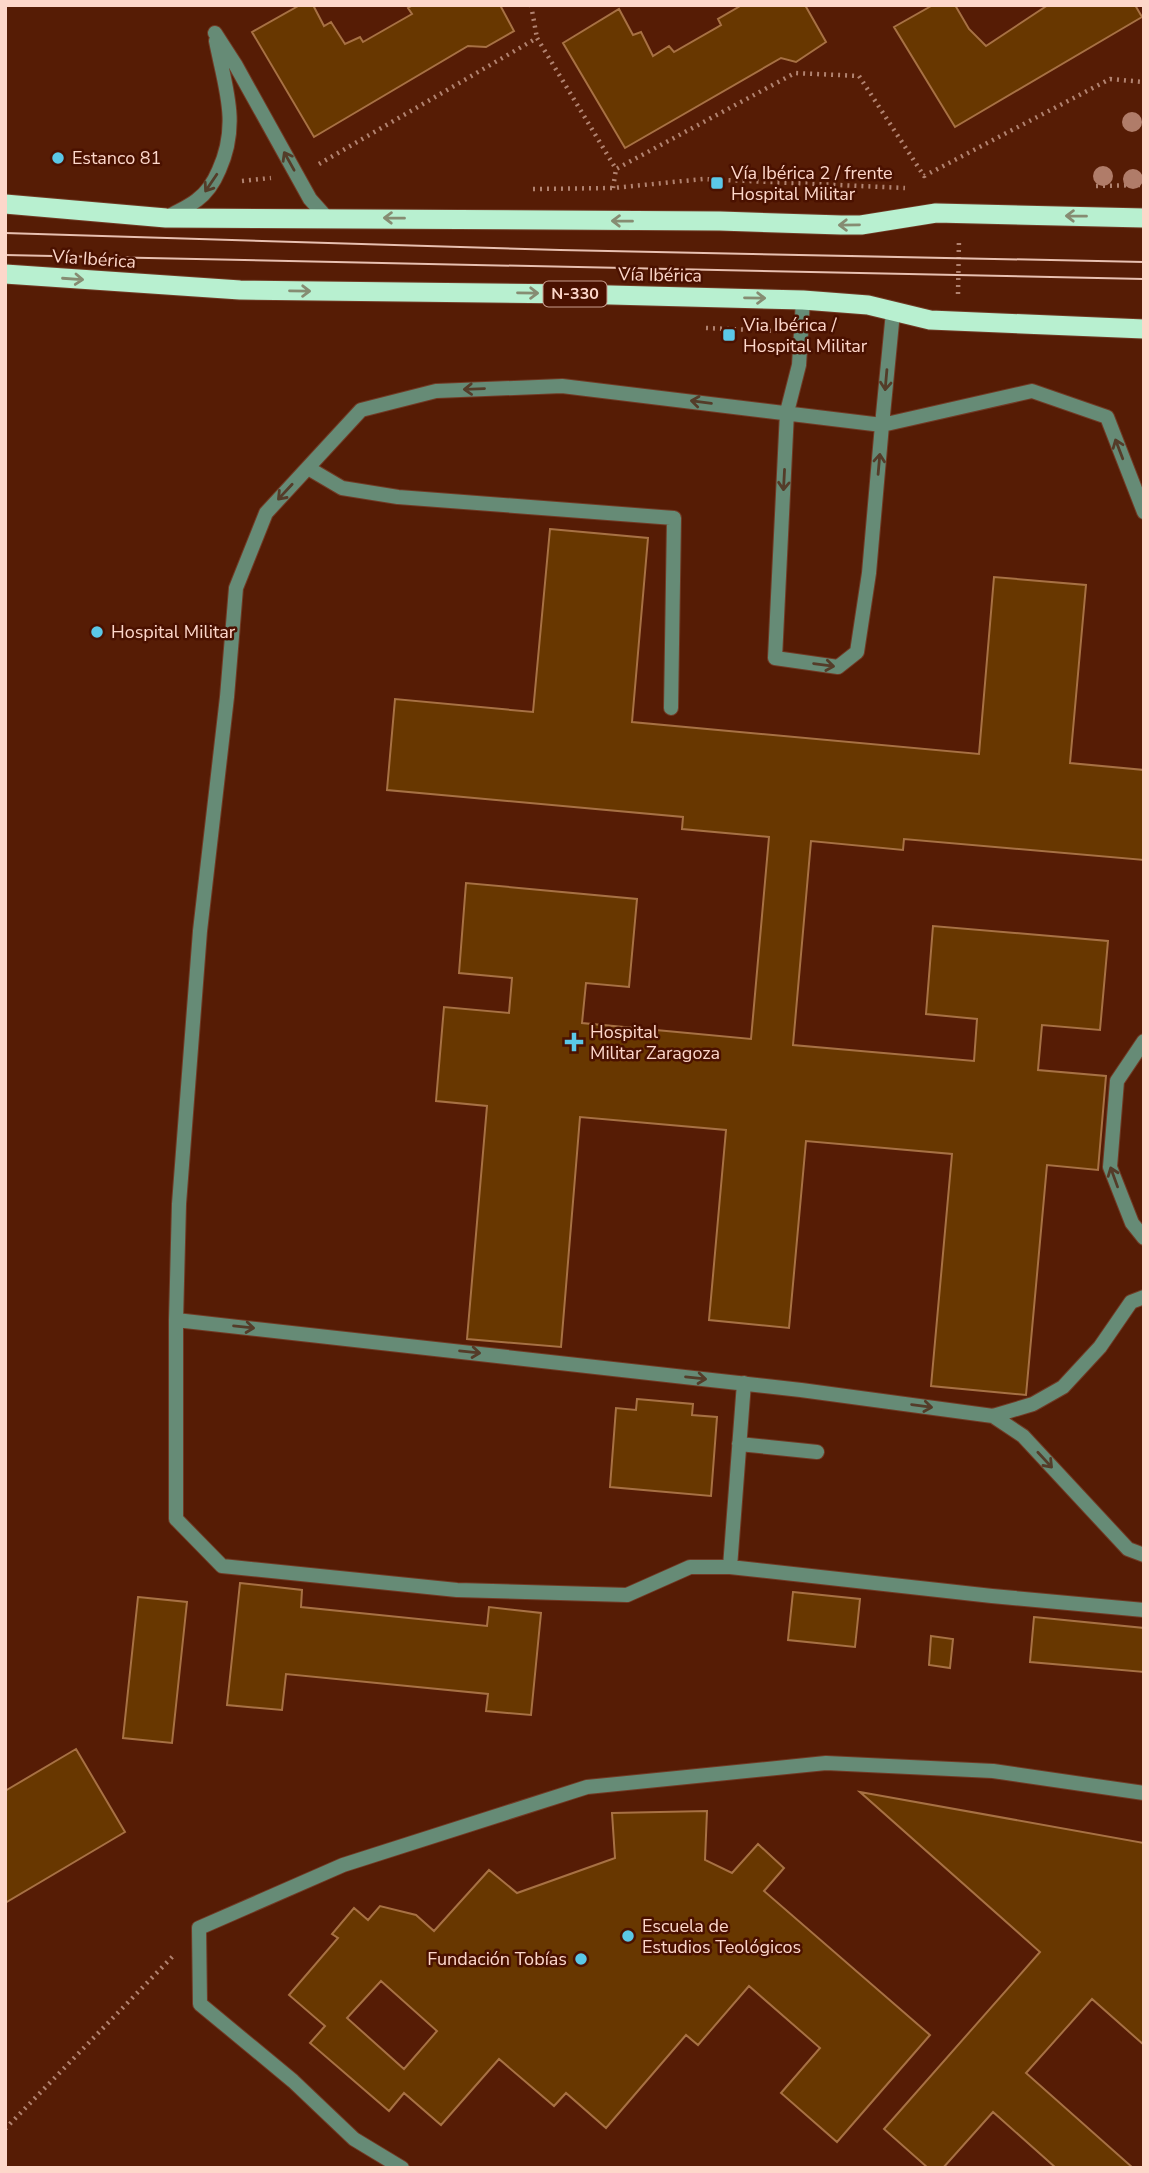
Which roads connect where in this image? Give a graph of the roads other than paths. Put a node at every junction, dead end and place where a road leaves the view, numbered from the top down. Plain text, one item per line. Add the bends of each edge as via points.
1 (5, 204) edge
2 (166, 218) junction
3 (327, 218) junction
4 (1144, 218) edge
5 (5, 274) edge
6 (803, 300) junction
7 (893, 312) junction
8 (1144, 329) edge
9 (787, 412) junction
10 (882, 425) junction
11 (308, 468) junction
12 (1144, 512) edge
13 (671, 709) dead end
14 (1144, 1041) edge
15 (1144, 1238) edge
16 (1144, 1297) edge
17 (176, 1320) junction
18 (744, 1383) junction
19 (993, 1416) junction
20 (739, 1444) junction
21 (817, 1452) dead end
22 (1144, 1555) edge
23 (730, 1566) junction
24 (1144, 1610) edge
25 (1144, 1793) edge
26 (402, 2168) edge

1 - 2 highway
2 - 3 highway
3 -> 2 lane via 310,199 215,33 229,93 228,145 213,184 198,200
4 -> 3 highway via 917,215 861,225
5 -> 6 highway, Vía Ibérica / N-330 via 240,290
6 - 7 highway, Vía Ibérica / N-330 via 868,305
6 - 9 lane via 799,365
7 - 8 highway, Vía Ibérica / N-330 via 930,320
7 -> 10 lane
9 - 10 lane
9 -> 10 lane via 775,658 838,667 858,652
9 -> 11 lane via 562,386 436,391 361,410
12 -> 10 lane via 1107,417 1032,391
11 - 13 lane via 342,488 398,497 674,518
11 -> 17 lane via 266,513 236,589 200,932 179,1204
15 -> 14 lane via 1132,1223 1110,1167 1117,1081
16 - 19 lane via 1132,1302 1100,1347 1063,1387 1033,1404
17 -> 18 lane
17 - 23 lane via 176,1519 222,1566 457,1590 627,1595 691,1566
18 -> 19 lane
18 - 20 lane
19 -> 22 lane via 1023,1436 1128,1549
20 - 21 lane
20 - 23 lane
23 - 24 lane
25 - 26 lane via 993,1770 826,1763 587,1787 343,1865 200,1928 200,2004 354,2139

